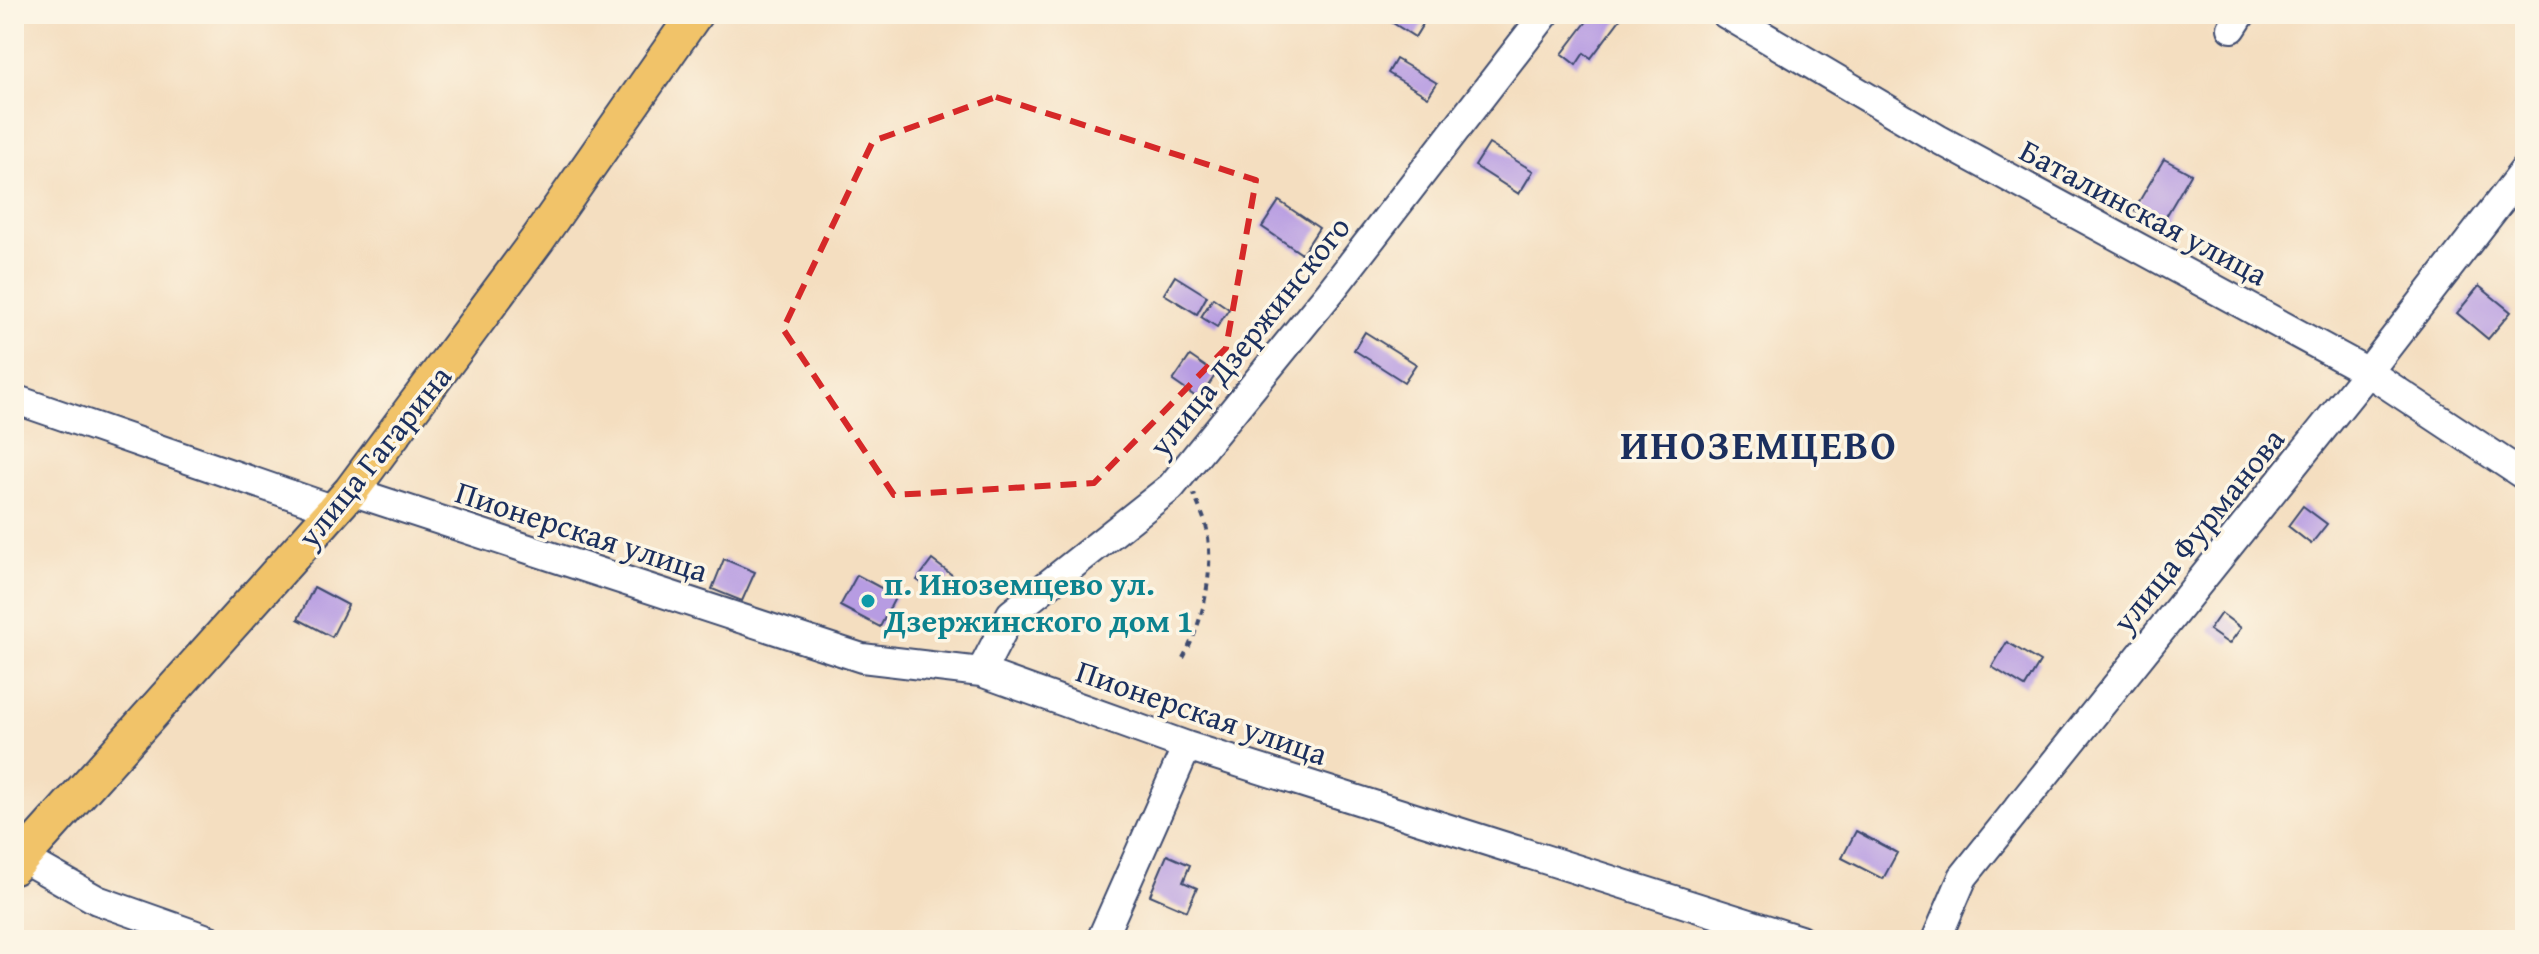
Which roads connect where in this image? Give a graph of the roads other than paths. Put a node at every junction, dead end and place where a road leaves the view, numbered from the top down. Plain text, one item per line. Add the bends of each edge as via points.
1 (695, 14) edge
2 (1545, 14) edge
3 (1726, 14) edge
4 (2525, 169) edge
5 (2368, 372) junction
6 (14, 399) edge
7 (2525, 476) edge
8 (343, 501) junction
9 (981, 672) junction
10 (1187, 746) junction
11 (16, 860) edge
12 (210, 940) edge
13 (1101, 940) edge
14 (1800, 940) edge
15 (1936, 940) edge

1 - 8 main road, улица Гагарина via 529,252
2 - 9 street, улица Дзержинского via 1171,487 1011,614
3 - 5 street, Баталинская улица via 1938,139
4 - 5 street, улица Фурманова
5 - 7 street, Баталинская улица
5 - 15 street, улица Фурманова via 1963,877
6 - 8 street, Пионерская улица
8 - 9 street, Пионерская улица via 862,658
8 - 11 main road, улица Гагарина
9 - 10 street, Пионерская улица
10 - 13 street
10 - 14 street, Пионерская улица
11 - 12 street via 97,900

